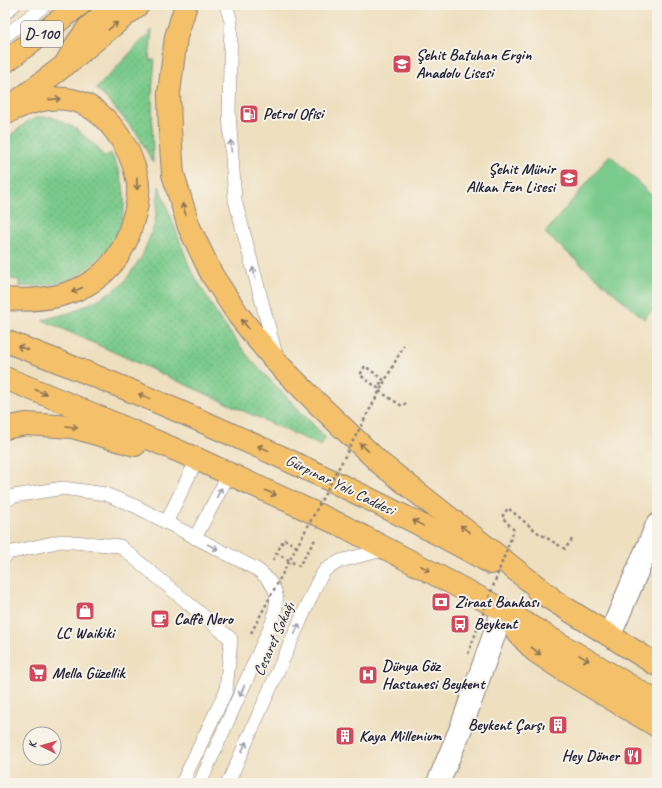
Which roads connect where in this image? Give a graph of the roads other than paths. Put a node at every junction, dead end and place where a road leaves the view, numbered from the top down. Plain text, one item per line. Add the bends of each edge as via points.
1 (14, 5) edge
2 (45, 5) edge
3 (79, 5) edge
4 (114, 5) edge
5 (138, 5) edge
6 (186, 5) edge
7 (226, 5) edge
8 (5, 13) edge
9 (5, 36) edge
10 (5, 62) edge
11 (65, 66) junction
12 (5, 111) edge
13 (5, 114) edge
14 (5, 299) edge
15 (5, 341) edge
16 (279, 365) junction
17 (5, 378) edge
18 (5, 428) edge
19 (197, 459) junction
20 (229, 474) junction
21 (5, 501) edge
22 (166, 523) junction
23 (657, 526) edge
24 (195, 538) junction
25 (388, 548) junction
26 (5, 557) edge
27 (550, 598) junction
28 (503, 610) junction
29 (610, 635) junction
30 (657, 665) edge
31 (657, 702) edge
32 (657, 726) edge
33 (182, 783) edge
34 (200, 783) edge
35 (228, 783) edge
36 (438, 783) edge

1 - 8 lane
2 - 9 lane
3 - 10 main road, D-100
4 - 11 main road via 88,28
11 -> 5 main road
16 -> 6 main road via 239,316 212,275 189,227 174,174 169,93 176,37
16 -> 7 lane via 235,200 229,113 231,21
11 - 12 main road
13 -> 14 main road via 35,102 60,98 74,100 91,108 112,126 129,151 138,179 138,203 129,236 117,259 98,278 75,292 47,298
27 -> 15 main road, Gürpınar Yolu Caddesi via 418,523 350,489 229,432
27 -> 16 main road via 381,464
17 -> 19 main road
18 -> 19 main road via 26,424 72,427 126,443
19 - 20 main road
19 - 22 lane
24 -> 20 lane
20 -> 25 main road
21 - 22 lane via 14,496 64,488 105,494 135,506
22 - 24 lane
23 - 29 street
24 -> 34 lane via 258,570 271,581 277,596 277,607 272,623
25 -> 28 main road
35 -> 25 lane, Cesaret Sokağı via 325,570 340,561
26 - 33 lane via 8,553 61,541 120,546 231,639 226,691
27 - 29 main road, Gürpınar Yolu Caddesi
28 -> 31 main road
28 -> 32 main road via 518,633 535,651
28 - 36 street via 462,728
29 - 30 main road, Gürpınar Yolu Caddesi

